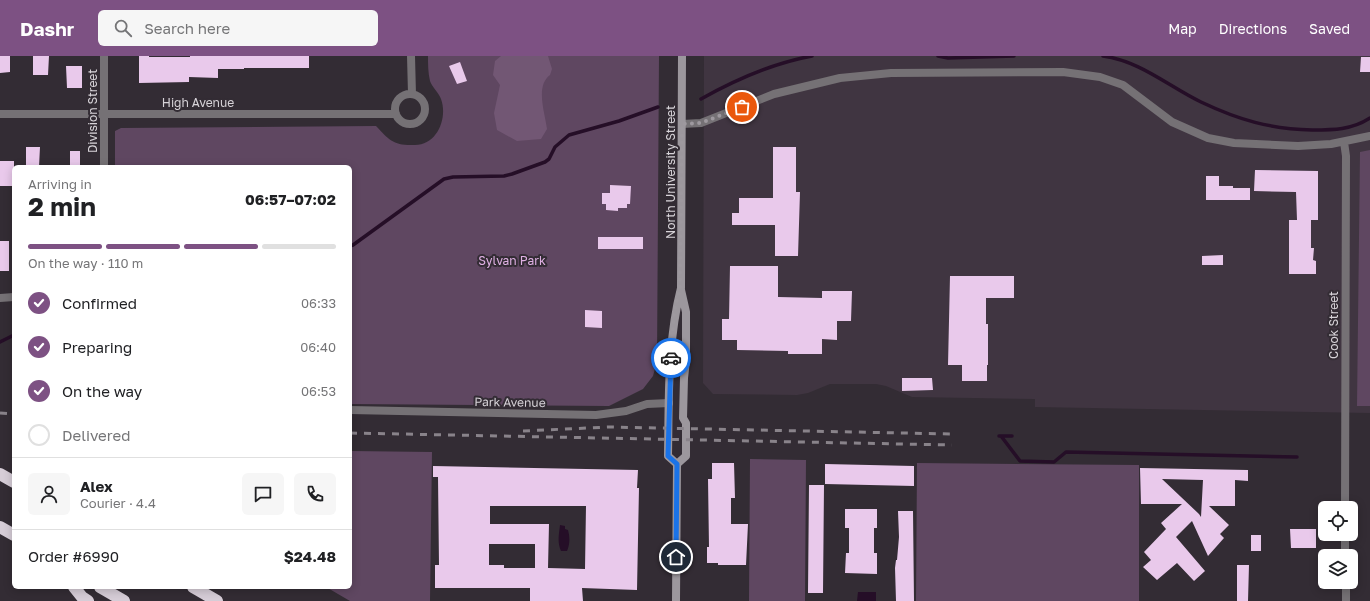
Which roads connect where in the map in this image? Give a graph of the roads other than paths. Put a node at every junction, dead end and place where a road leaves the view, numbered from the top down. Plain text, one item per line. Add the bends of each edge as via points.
1 (104, 56) edge
2 (411, 56) edge
3 (682, 56) edge
4 (412, 94) junction
5 (0, 114) edge
6 (104, 114) junction
7 (396, 114) junction
8 (682, 124) junction
9 (1370, 136) edge
10 (1344, 142) junction
11 (104, 165) edge
12 (680, 288) junction
13 (12, 297) edge
14 (0, 298) edge
15 (669, 403) junction
16 (352, 410) edge
17 (677, 464) junction
18 (0, 474) edge
19 (12, 481) edge
20 (1345, 501) edge
21 (0, 527) edge
22 (12, 534) edge
23 (76, 589) edge
24 (103, 589) edge
25 (196, 589) edge
26 (1346, 589) edge
27 (88, 601) edge
28 (124, 601) edge
29 (217, 601) edge
30 (676, 601) edge
31 (1346, 601) edge

1 - 6 street, Division Street
2 - 4 street
3 - 8 street, North University Street
4 - 7 street via 402,96 396,104
4 - 7 street via 424,102 425,112 420,120 406,124
5 - 6 street, High Avenue
6 - 7 street, High Avenue
6 - 11 street, Division Street
8 - 10 street via 701,123 774,94 840,78 891,73 1064,72 1100,77 1123,85 1172,122 1208,138 1234,143 1298,146
8 - 12 street, North University Street
9 - 10 street
10 - 20 street, Cook Street
12 - 15 street via 672,331
12 - 17 street via 686,312 683,418 686,423 686,456
13 - 14 street
15 - 16 street, Park Avenue via 647,404 626,411 596,415
15 - 17 street via 668,456
17 - 30 street
18 - 19 highway
21 - 22 highway
23 - 27 highway
24 - 28 highway
25 - 29 highway
26 - 31 street

